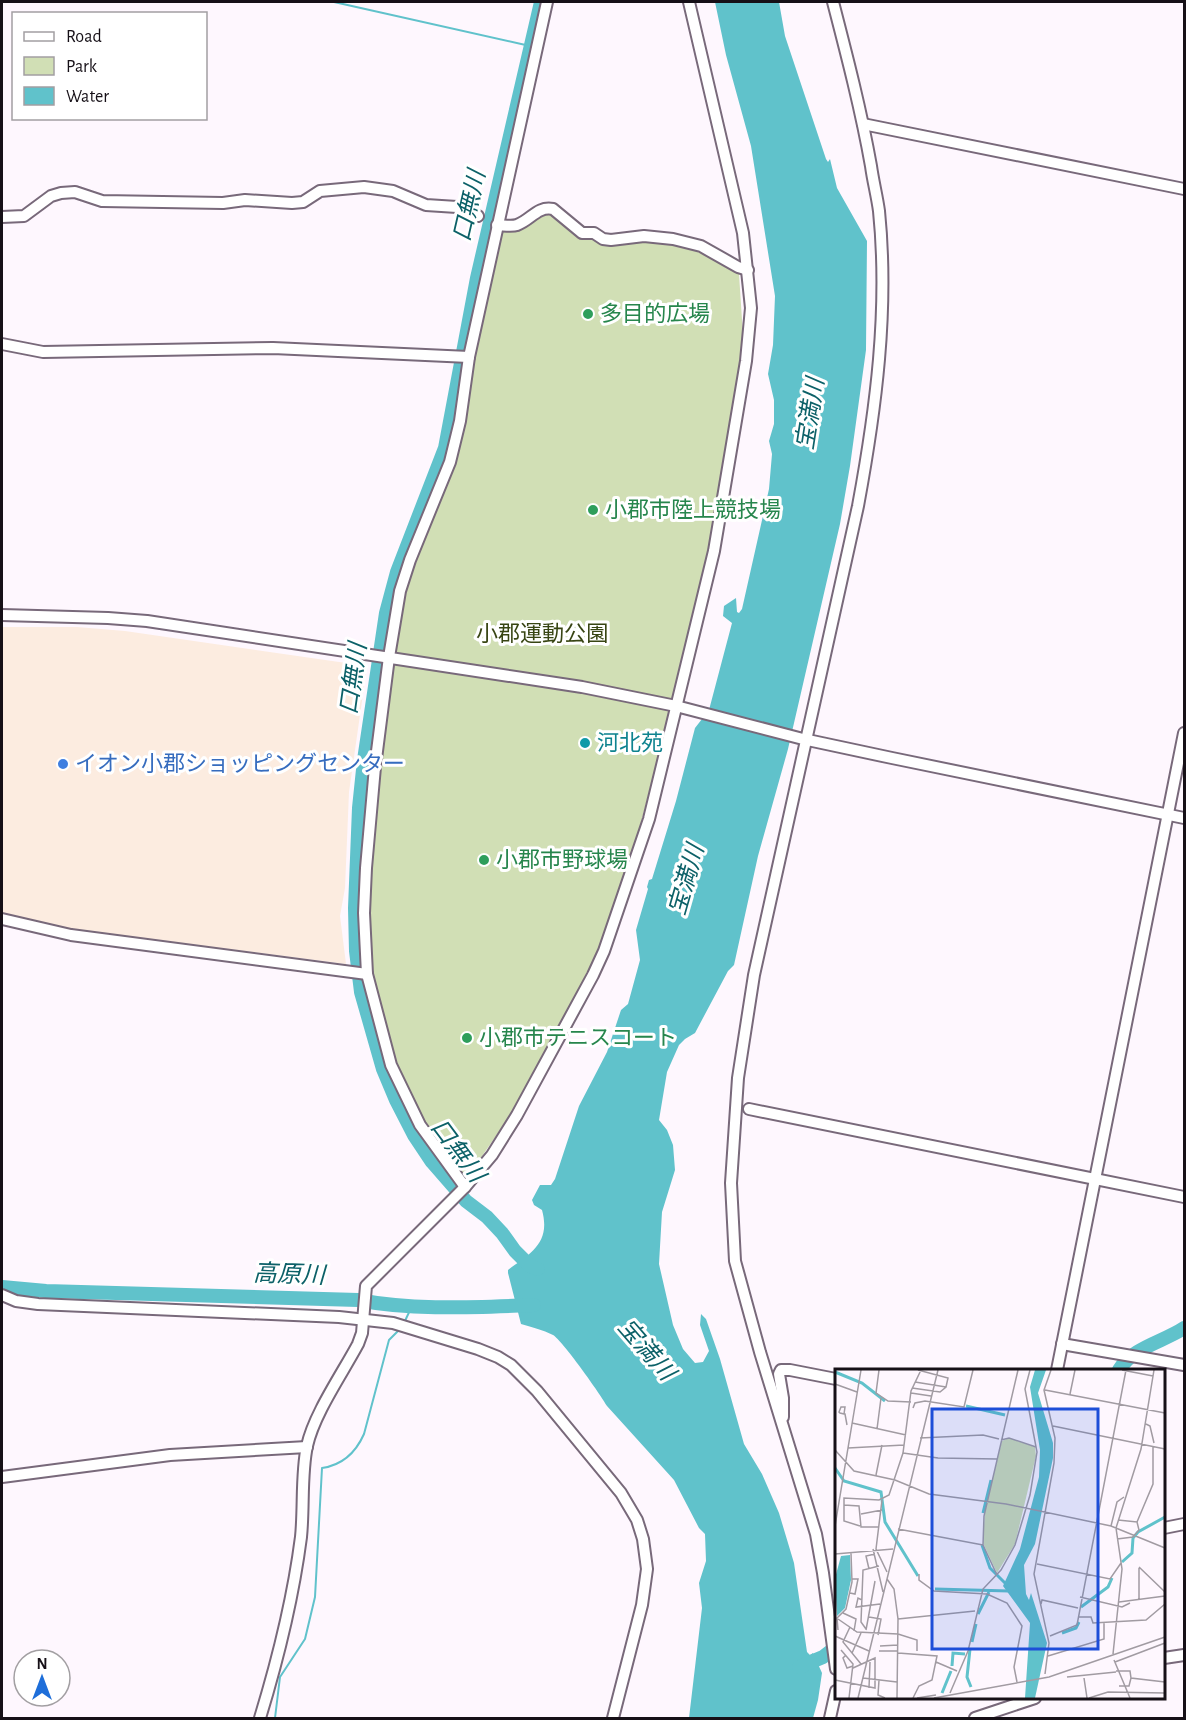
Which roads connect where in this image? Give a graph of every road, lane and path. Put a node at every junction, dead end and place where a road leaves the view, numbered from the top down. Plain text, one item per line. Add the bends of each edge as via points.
1 (547, 2) edge
2 (690, 2) edge
3 (833, 2) edge
4 (863, 124) junction
5 (1185, 189) edge
6 (478, 216) dead end
7 (2, 217) edge
8 (497, 225) junction
9 (748, 270) junction
10 (2, 344) edge
11 (469, 357) junction
12 (2, 615) edge
13 (389, 657) junction
14 (681, 707) junction
15 (1185, 733) edge
16 (805, 739) junction
17 (1167, 814) junction
18 (1185, 818) edge
19 (2, 919) edge
20 (367, 974) junction
21 (749, 1109) dead end
22 (1095, 1178) junction
23 (465, 1187) junction
24 (1185, 1197) edge
25 (2, 1295) edge
26 (364, 1319) junction
27 (1062, 1344) junction
28 (1185, 1365) edge
29 (1056, 1369) edge
30 (835, 1379) edge
31 (781, 1423) junction
32 (307, 1447) junction
33 (2, 1477) edge
34 (1185, 1524) edge
35 (1165, 1528) edge
36 (1185, 1655) edge
37 (835, 1656) edge
38 (1165, 1658) edge
39 (835, 1699) edge
40 (1032, 1699) edge
41 (260, 1719) edge
42 (613, 1719) edge
43 (830, 1719) edge
44 (975, 1719) edge

1 - 8 street
2 - 9 street
3 - 4 street
4 - 5 street
4 - 16 street via 879,211 882,303 877,386 858,506
6 - 7 street via 458,207 426,205 393,191 364,187 320,191 303,202 291,203 102,201 75,192 61,193 51,195 24,216
8 - 9 street via 515,226 549,208 582,233 611,240 644,236 673,239 701,246
8 - 11 street
9 - 14 street via 749,337 714,551
10 - 11 street via 43,352 273,348
11 - 13 street via 450,462 400,591
12 - 13 street via 147,621
13 - 14 street via 533,678
13 - 20 street via 366,868
14 - 16 street
14 - 23 street via 649,819 594,975 535,1085 492,1155
15 - 17 street
16 - 17 street
16 - 31 street via 754,975 738,1078 731,1183 735,1261
17 - 18 street
17 - 22 street
19 - 20 street via 71,935
20 - 23 street via 391,1065 420,1125
21 - 22 street
22 - 24 street
22 - 27 street
23 - 26 street via 366,1286
25 - 26 street via 38,1304
26 - 32 street via 358,1344 320,1413
26 - 42 street via 393,1323 478,1349 511,1365 621,1493 644,1539 647,1569 642,1605
27 - 28 street
27 - 29 street
30 - 31 street via 781,1370
31 - 37 street via 816,1534
32 - 33 street via 170,1455
32 - 41 street via 296,1574
34 - 35 street
36 - 38 street
39 - 43 street
40 - 44 street

